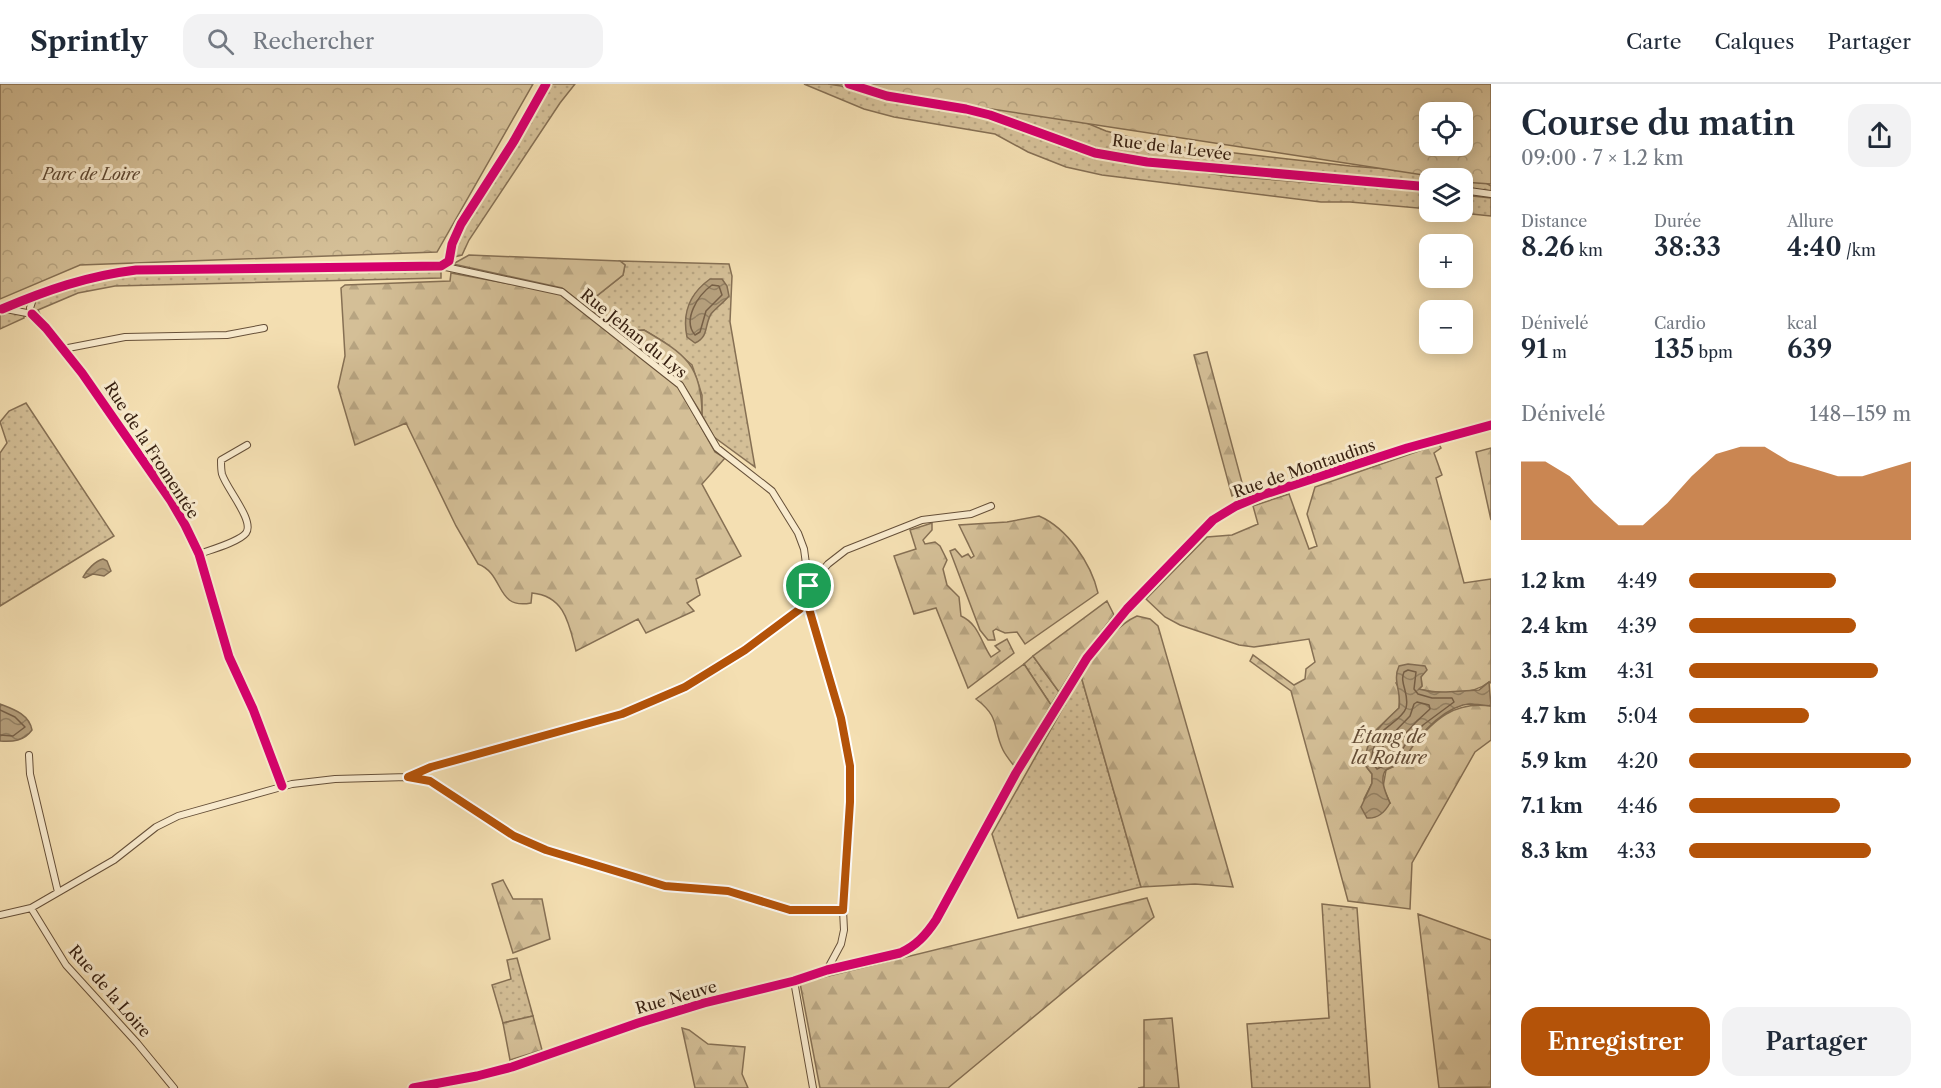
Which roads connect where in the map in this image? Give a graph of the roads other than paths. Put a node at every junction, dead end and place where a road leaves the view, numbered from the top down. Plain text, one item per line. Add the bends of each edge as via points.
1 (546, 84) edge
2 (849, 84) edge
3 (1419, 186) edge
4 (1473, 192) edge
5 (1491, 194) edge
6 (441, 266) junction
7 (34, 296) junction
8 (1, 309) edge
9 (32, 314) junction
10 (264, 328) dead end
11 (63, 349) junction
12 (1491, 425) edge
13 (247, 445) dead end
14 (991, 506) dead end
15 (199, 554) junction
16 (809, 586) junction
17 (29, 755) dead end
18 (436, 766) junction
19 (408, 777) junction
20 (434, 783) junction
21 (282, 786) junction
22 (58, 892) junction
23 (31, 908) junction
24 (843, 910) junction
25 (0, 915) edge
26 (936, 920) joint
27 (827, 970) junction
28 (794, 981) junction
29 (174, 1088) edge
30 (413, 1088) edge
31 (813, 1088) edge

1 - 6 street via 461,224 449,261
2 - 3 street, Rue de la Levée via 887,96 990,115 1095,153
4 - 5 street
6 - 7 street, Rue Jehan du Lys via 136,270 90,277
6 - 16 street, Rue Jehan du Lys via 562,292 680,385 717,448 772,491 801,541
7 - 8 street, Rue Jehan du Lys
7 - 9 street
8 - 9 street
9 - 11 street, Rue de la Fromentée
10 - 11 street via 227,335 125,337
11 - 15 street, Rue de la Fromentée via 171,501
12 - 26 street, Rue de Montaudins via 1262,495 1213,520 1126,609 1087,658 1028,754
13 - 15 street via 221,460 222,475 245,517 246,532
14 - 16 street via 971,514 922,520 846,550
15 - 21 street, Rue de la Fromentée via 229,657 254,709
16 - 18 street via 800,609 745,650 685,687 622,714
16 - 24 street, Rue Jehan du Lys via 808,605 841,718 850,766
17 - 22 street
18 - 19 street
18 - 20 street via 431,777
19 - 20 street
19 - 21 street
20 - 24 street via 514,836 546,850 665,886 728,891 790,910
21 - 22 street via 178,816
22 - 23 street
23 - 25 street
23 - 29 street, Rue de la Loire via 66,965
24 - 27 street, Rue Jehan du Lys via 841,944
26 - 27 street, Rue Neuve via 909,949
27 - 28 street, Rue Neuve
28 - 30 street, Rue Neuve via 638,1023 512,1067
28 - 31 street

